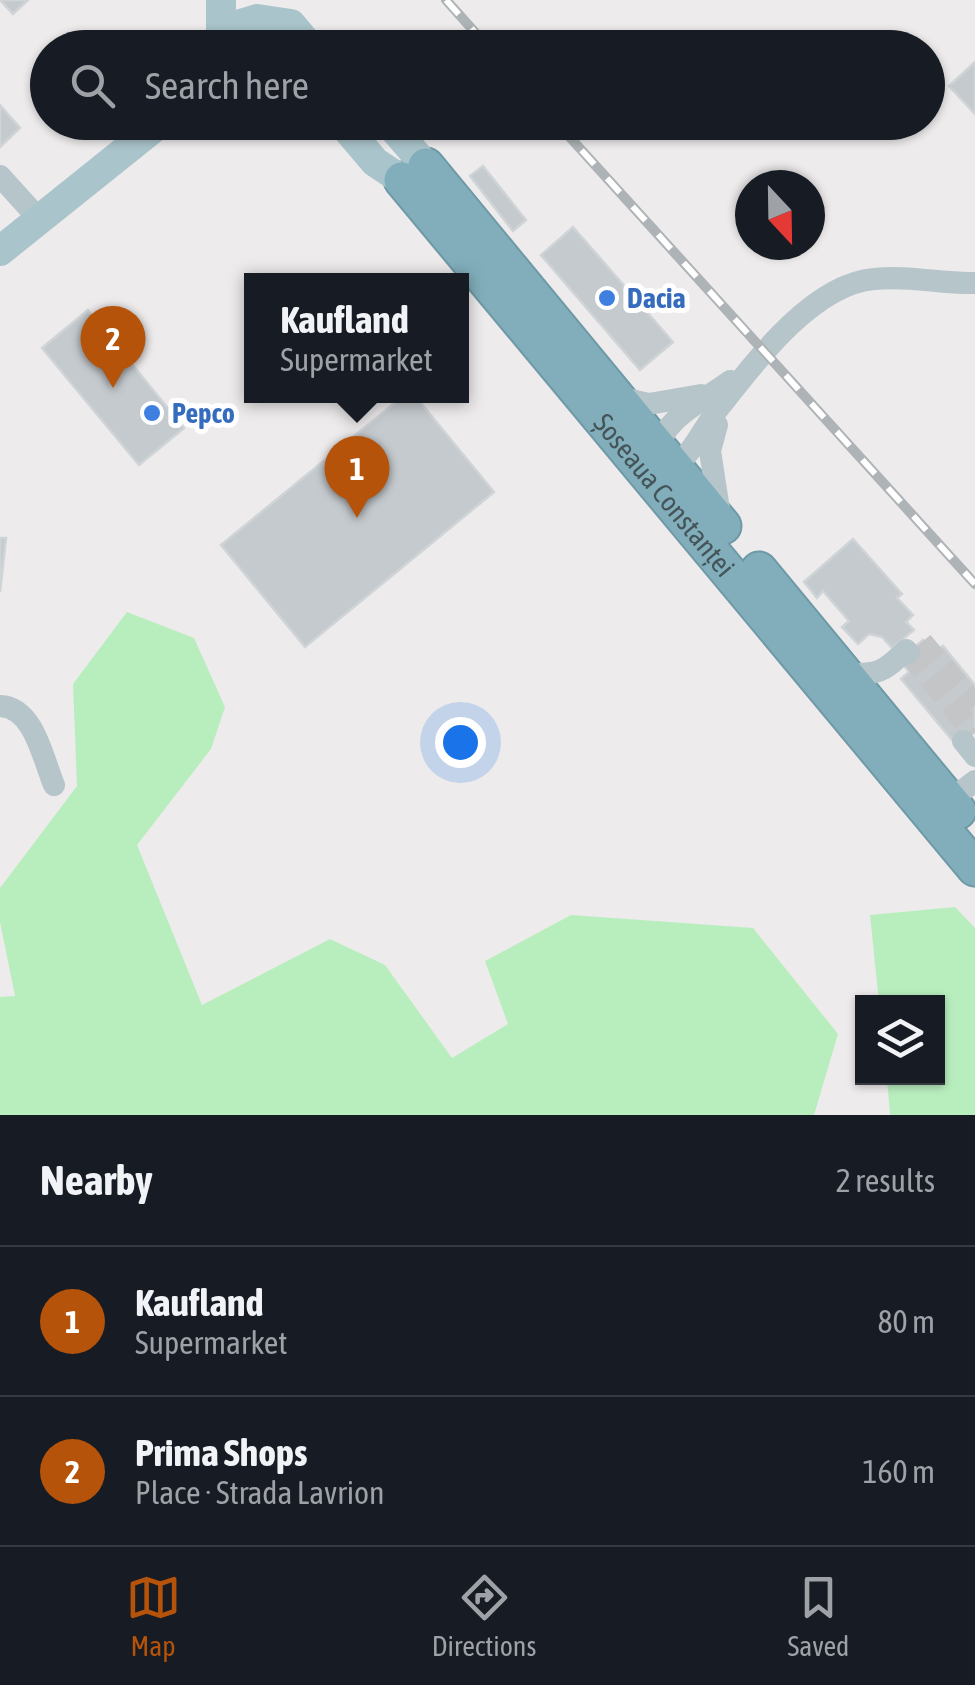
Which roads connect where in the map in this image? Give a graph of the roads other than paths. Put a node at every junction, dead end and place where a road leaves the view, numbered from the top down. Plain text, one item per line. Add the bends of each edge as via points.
1 (221, 0) edge
2 (269, 14) edge
3 (220, 30) edge
4 (233, 30) edge
5 (294, 30) edge
6 (296, 30) edge
7 (138, 140) edge
8 (356, 140) edge
9 (375, 140) edge
10 (400, 140) edge
11 (414, 173) junction
12 (0, 176) edge
13 (38, 218) junction
14 (2, 244) edge
15 (975, 283) edge
16 (737, 378) junction
17 (618, 398) junction
18 (659, 468) junction
19 (725, 529) junction
20 (844, 674) junction
21 (0, 706) edge
22 (884, 722) junction
23 (54, 786) dead end
24 (952, 799) edge
25 (975, 831) edge
26 (975, 868) edge

1 - 3 main road
2 - 4 main road
2 - 5 main road
2 - 6 main road
7 - 13 main road
8 - 11 main road via 375,162
9 - 11 main road, Șoseaua Constanței
10 - 11 main road, Șoseaua Constanței
11 - 17 highway, Șoseaua Constanței
11 - 18 highway, Șoseaua Constanței
12 - 13 street
13 - 14 main road
15 - 16 street via 857,282 809,308
16 - 17 street via 673,402
16 - 18 street via 690,453
16 - 18 street via 673,420
16 - 19 street via 710,451
17 - 18 highway, Șoseaua Constanței
18 - 19 highway, Șoseaua Constanței
18 - 24 highway, Șoseaua Constanței
19 - 20 highway, Șoseaua Constanței
20 - 22 highway, Șoseaua Constanței
20 - 22 street via 872,674 908,656 885,694
21 - 23 street via 24,716
22 - 24 highway, Șoseaua Constanței
24 - 25 highway, Șoseaua Constanței
24 - 26 highway, Șoseaua Constanței

